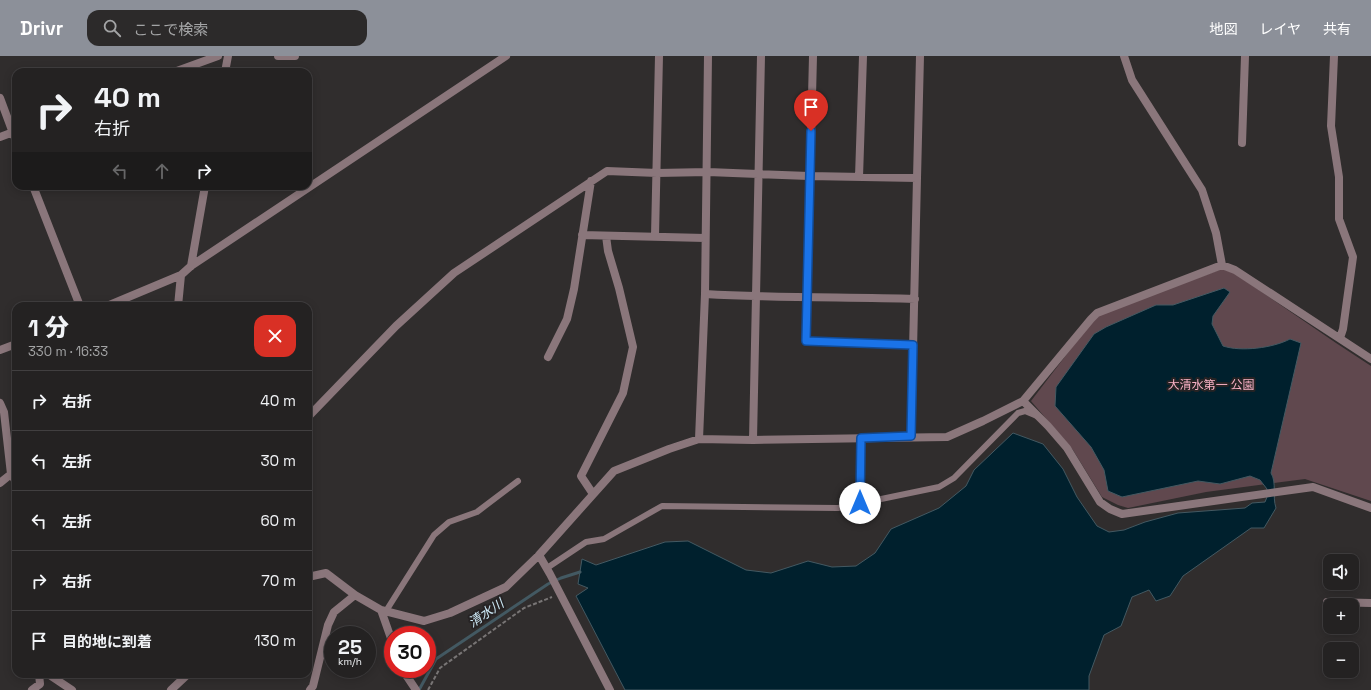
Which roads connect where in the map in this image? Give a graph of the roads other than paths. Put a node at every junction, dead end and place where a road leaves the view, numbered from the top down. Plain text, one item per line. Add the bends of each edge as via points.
1 (218, 56) edge
2 (228, 56) edge
3 (278, 56) edge
4 (294, 56) edge
5 (506, 56) edge
6 (659, 56) edge
7 (708, 56) edge
8 (761, 56) edge
9 (813, 56) edge
10 (863, 56) edge
11 (916, 56) edge
12 (920, 56) edge
13 (1124, 56) edge
14 (1245, 56) edge
15 (1334, 56) edge
16 (185, 68) edge
17 (226, 68) edge
18 (0, 98) edge
19 (12, 126) edge
20 (12, 132) edge
21 (0, 137) edge
22 (1242, 143) dead end
23 (708, 172) junction
24 (656, 173) junction
25 (758, 174) junction
26 (810, 176) junction
27 (859, 177) junction
28 (917, 178) junction
29 (591, 181) junction
30 (312, 185) edge
31 (36, 190) edge
32 (204, 190) edge
33 (304, 190) edge
34 (582, 235) junction
35 (606, 236) junction
36 (655, 236) junction
37 (705, 238) junction
38 (1222, 265) junction
39 (190, 266) junction
40 (181, 275) junction
41 (705, 294) junction
42 (807, 296) junction
43 (756, 297) junction
44 (915, 299) junction
45 (78, 302) edge
46 (117, 302) edge
47 (178, 302) edge
48 (1340, 338) junction
49 (913, 345) junction
50 (12, 346) edge
51 (0, 350) edge
52 (548, 357) dead end
53 (1371, 359) edge
54 (1023, 401) junction
55 (0, 403) edge
56 (312, 413) edge
57 (1038, 416) junction
58 (911, 436) junction
59 (861, 438) junction
60 (699, 439) junction
61 (753, 440) junction
62 (11, 474) joint
63 (518, 481) dead end
64 (0, 483) edge
65 (593, 494) junction
66 (860, 503) junction
67 (1371, 508) edge
68 (538, 555) junction
69 (548, 571) junction
70 (312, 576) edge
71 (355, 595) junction
72 (1359, 603) edge
73 (1371, 603) edge
74 (383, 611) junction
75 (388, 626) edge
76 (39, 678) edge
77 (54, 678) edge
78 (184, 678) edge
79 (408, 678) edge
80 (415, 689) edge
81 (32, 690) edge
82 (72, 690) edge
83 (171, 690) edge
84 (310, 690) edge
85 (610, 690) edge

1 - 16 street
2 - 17 street
3 - 4 street
5 - 30 street
6 - 24 street
7 - 23 street
8 - 25 street
9 - 26 street
10 - 27 street
11 - 12 street
12 - 28 street
13 - 38 street via 1132,80 1202,190 1216,233
14 - 22 street
15 - 48 street via 1331,126 1339,177 1339,219 1353,257
18 - 19 street
20 - 21 street
23 - 24 street
23 - 25 street
23 - 37 street
24 - 29 street via 607,171
24 - 36 street
25 - 26 street
25 - 43 street
26 - 27 street
26 - 42 street
27 - 28 street
28 - 44 street
29 - 34 street
29 - 56 street via 454,273 396,326
31 - 45 street
32 - 39 street
33 - 39 street
34 - 35 street
34 - 52 street via 567,319
35 - 36 street
35 - 65 street via 633,347 624,393 581,476
36 - 37 street
37 - 41 street
38 - 48 street via 1235,270
38 - 54 street via 1097,313
39 - 40 street
40 - 46 street
40 - 47 street
41 - 43 street
41 - 60 street
42 - 43 street
42 - 44 street
42 - 49 street via 806,341
43 - 61 street
44 - 49 street
48 - 53 street
49 - 58 street
50 - 51 street
54 - 57 street
54 - 58 street via 947,437
55 - 62 street via 4,412
57 - 66 lane via 1025,412 1018,413 954,478 939,487
57 - 67 street via 1067,448 1100,502 1122,514 1313,487
58 - 59 street
59 - 61 street
59 - 66 street
60 - 61 street
60 - 65 street via 614,471
62 - 64 street
63 - 74 lane via 478,512 449,522 434,535
65 - 68 street
66 - 69 lane via 838,508 662,506 604,540 586,542
68 - 69 street
68 - 74 street via 506,588 450,613 424,621
69 - 85 street
70 - 71 street via 326,573
71 - 74 street
71 - 84 street via 334,612
72 - 73 street
74 - 75 street
76 - 81 street via 40,684
77 - 82 street
78 - 83 street
79 - 80 street

